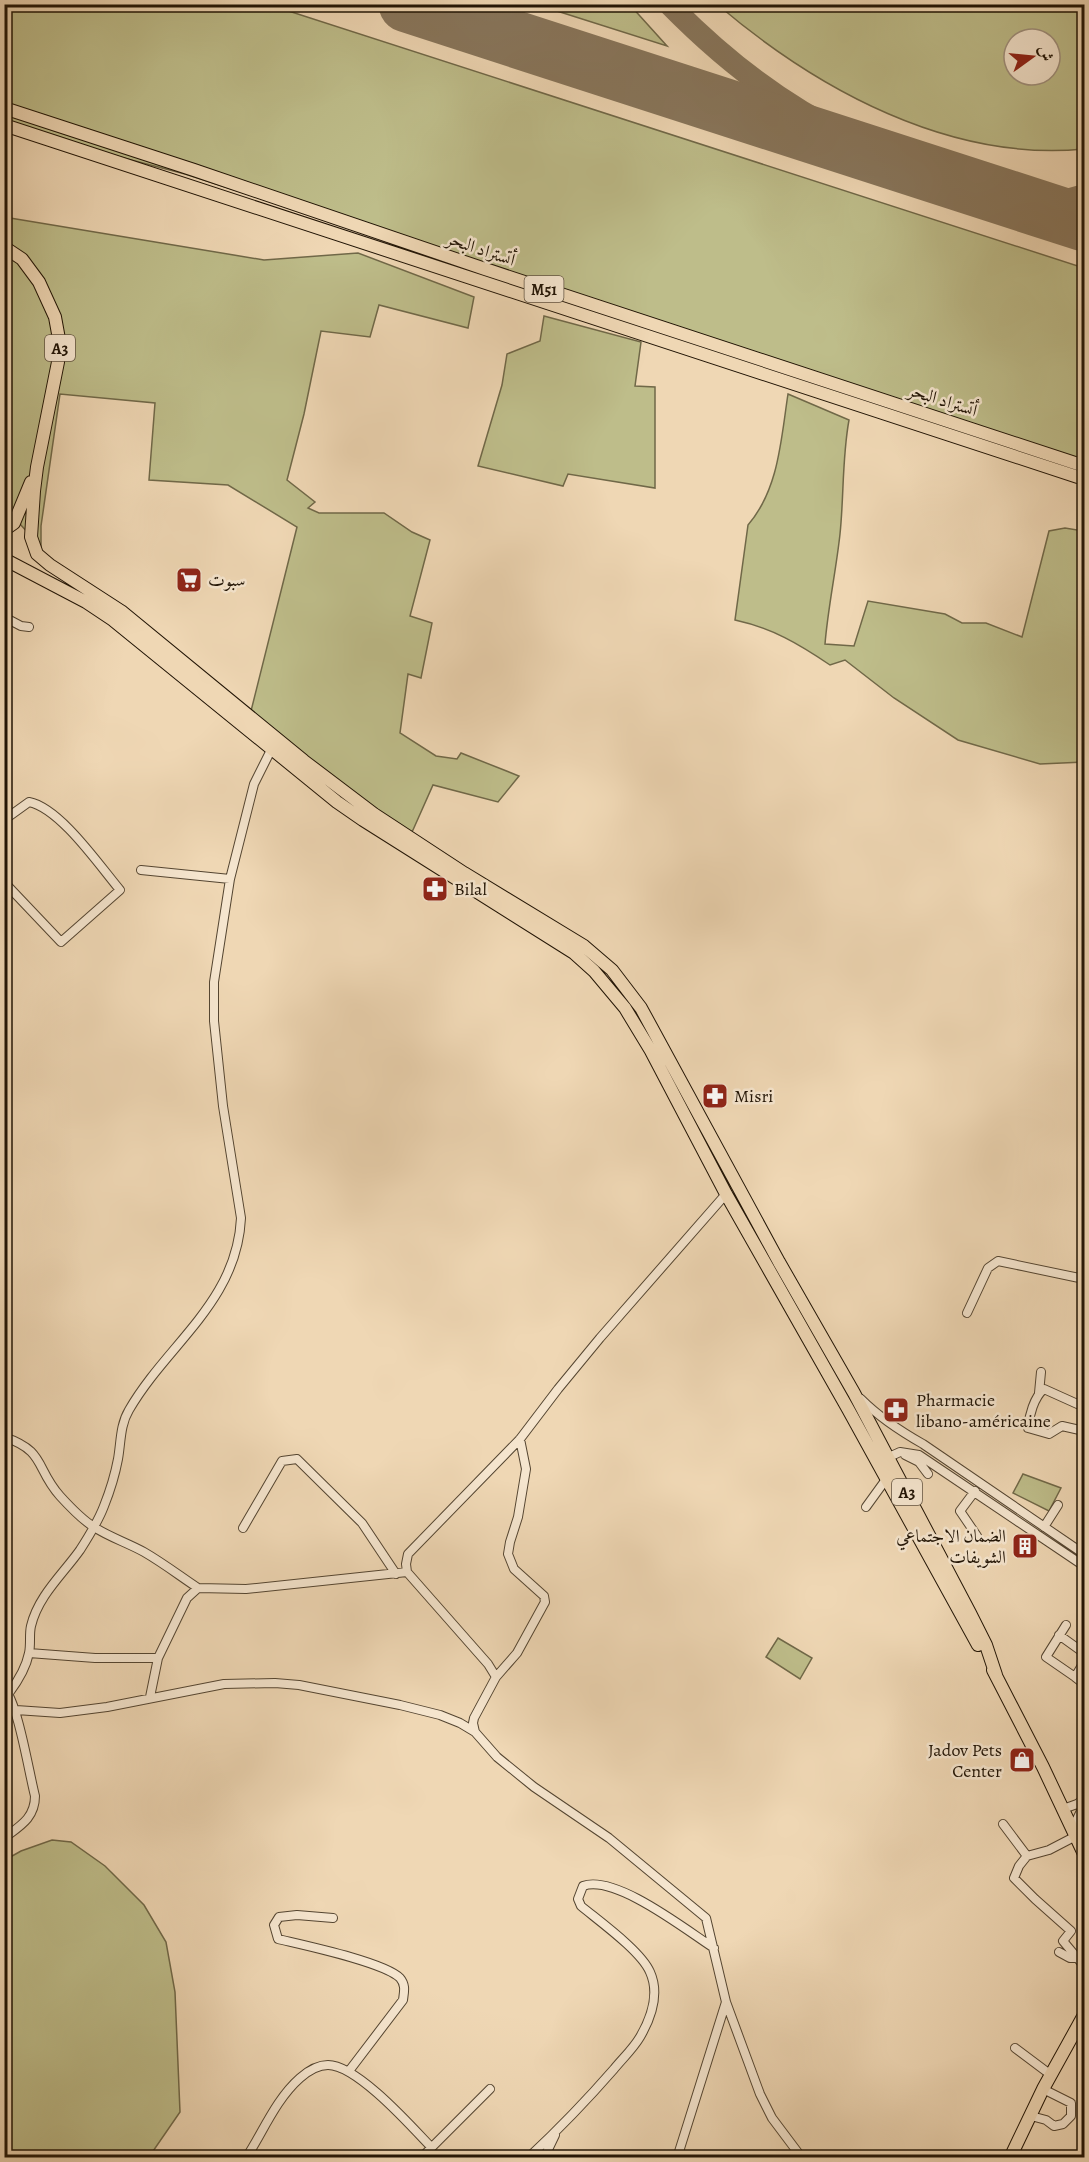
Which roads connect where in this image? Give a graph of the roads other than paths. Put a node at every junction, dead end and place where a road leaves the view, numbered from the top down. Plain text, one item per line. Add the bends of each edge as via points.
1 (4, 108) edge
2 (4, 125) edge
3 (4, 247) edge
4 (1084, 466) edge
5 (37, 467) junction
6 (1084, 479) edge
7 (4, 530) edge
8 (4, 559) edge
9 (4, 617) edge
10 (28, 627) dead end
11 (271, 750) junction
12 (4, 820) edge
13 (141, 870) dead end
14 (230, 879) junction
15 (4, 882) edge
16 (726, 1194) junction
17 (1084, 1279) edge
18 (967, 1313) dead end
19 (1041, 1372) dead end
20 (854, 1393) junction
21 (1039, 1393) junction
22 (1084, 1407) edge
23 (1084, 1431) edge
24 (4, 1437) edge
25 (520, 1439) junction
26 (894, 1455) junction
27 (928, 1474) dead end
28 (887, 1478) junction
29 (975, 1491) junction
30 (1058, 1505) dead end
31 (866, 1507) dead end
32 (1044, 1527) junction
33 (94, 1528) junction
34 (243, 1528) dead end
35 (977, 1536) dead end
36 (1084, 1554) edge
37 (1084, 1566) edge
38 (407, 1572) junction
39 (396, 1574) junction
40 (198, 1588) junction
41 (1066, 1625) dead end
42 (1059, 1635) junction
43 (29, 1653) junction
44 (1084, 1653) edge
45 (158, 1658) junction
46 (1084, 1662) edge
47 (996, 1675) junction
48 (496, 1677) junction
49 (1075, 1677) junction
50 (1084, 1684) edge
51 (7, 1691) edge
52 (150, 1697) junction
53 (16, 1710) junction
54 (476, 1714) junction
55 (460, 1723) junction
56 (475, 1732) junction
57 (1084, 1799) edge
58 (1084, 1805) edge
59 (1063, 1809) junction
60 (1003, 1824) dead end
61 (1074, 1832) junction
62 (4, 1838) edge
63 (1084, 1854) edge
64 (1027, 1856) junction
65 (333, 1918) dead end
66 (714, 1948) junction
67 (1059, 1952) dead end
68 (1077, 1958) junction
69 (1084, 1966) edge
70 (726, 2002) junction
71 (1084, 2015) edge
72 (1015, 2048) dead end
73 (349, 2071) junction
74 (1051, 2075) junction
75 (490, 2089) dead end
76 (1043, 2089) junction
77 (1031, 2116) junction
78 (556, 2132) junction
79 (431, 2147) junction
80 (246, 2157) edge
81 (421, 2157) edge
82 (528, 2157) edge
83 (544, 2157) edge
84 (677, 2157) edge
85 (802, 2157) edge
86 (1010, 2157) edge

1 - 4 highway, أتستراد البحر / M51
2 - 6 highway, أتستراد البحر / M51
3 - 5 highway, A3 via 34,274 58,328 58,362
5 - 7 highway via 14,524
5 - 20 highway, A3 via 31,537 44,560 120,611 374,814 584,946 612,970 647,1018
8 - 11 highway, A3 via 113,620
9 - 10 street
11 - 14 street via 254,784
11 - 16 highway, A3 via 363,820 586,963 634,1020
12 - 15 street via 29,802 46,809 71,831 120,890 61,942
13 - 14 street
14 - 33 street via 216,961 214,1011 240,1231 230,1267 214,1299 127,1414 112,1485
16 - 25 street via 600,1338
16 - 28 highway, A3
17 - 18 street via 998,1261 988,1268
19 - 21 street
20 - 26 highway, A3
20 - 32 street via 884,1420
21 - 22 street via 1044,1389
21 - 23 street via 1028,1428 1048,1434 1062,1426
24 - 33 street via 31,1450 49,1482
25 - 38 street via 413,1548 408,1554
25 - 48 street via 526,1475 508,1554 514,1569 544,1596 545,1602 517,1653
26 - 27 street via 918,1462
26 - 29 street via 919,1455
26 - 47 highway, A3 via 983,1638
28 - 31 street
28 - 47 highway, A3
29 - 35 street via 960,1510
29 - 37 street
30 - 32 street
32 - 36 street
33 - 40 street via 144,1552
33 - 43 street via 39,1605 31,1626
34 - 39 street via 282,1461 297,1459 362,1523
38 - 39 street
38 - 48 street
39 - 40 street via 246,1589
40 - 45 street via 187,1598
41 - 42 street
42 - 44 street
42 - 49 street via 1046,1657
43 - 45 street via 95,1659
43 - 51 street via 19,1680
45 - 52 street
46 - 49 street
47 - 59 highway, A3
48 - 54 street
49 - 50 street
51 - 53 street
52 - 53 street via 60,1713
52 - 55 street via 224,1684 291,1684 424,1710
53 - 62 street via 35,1805 30,1818
54 - 55 street
54 - 56 street
55 - 56 street
56 - 66 street via 534,1787 609,1838 700,1912 706,1918
57 - 59 street
58 - 61 street
59 - 61 highway, A3
60 - 64 street
61 - 63 highway, A3
61 - 64 street via 1049,1850
64 - 68 street via 1014,1878 1071,1931 1063,1941
65 - 73 street via 279,1917 274,1925 278,1939 383,1969 400,1978 405,1986 403,2000
66 - 70 street
66 - 78 street via 622,1891 591,1883 583,1886 578,1899 581,1906 650,1971 654,2004 639,2039
67 - 68 street
68 - 69 street
70 - 84 street
70 - 85 street via 765,2106
71 - 74 highway
72 - 74 street
73 - 79 street
73 - 80 street via 318,2066 298,2079
74 - 76 highway
75 - 79 street
76 - 77 highway
76 - 77 street via 1071,2103 1071,2116 1064,2124 1054,2126
77 - 86 highway
78 - 82 street
78 - 83 street
79 - 81 street

